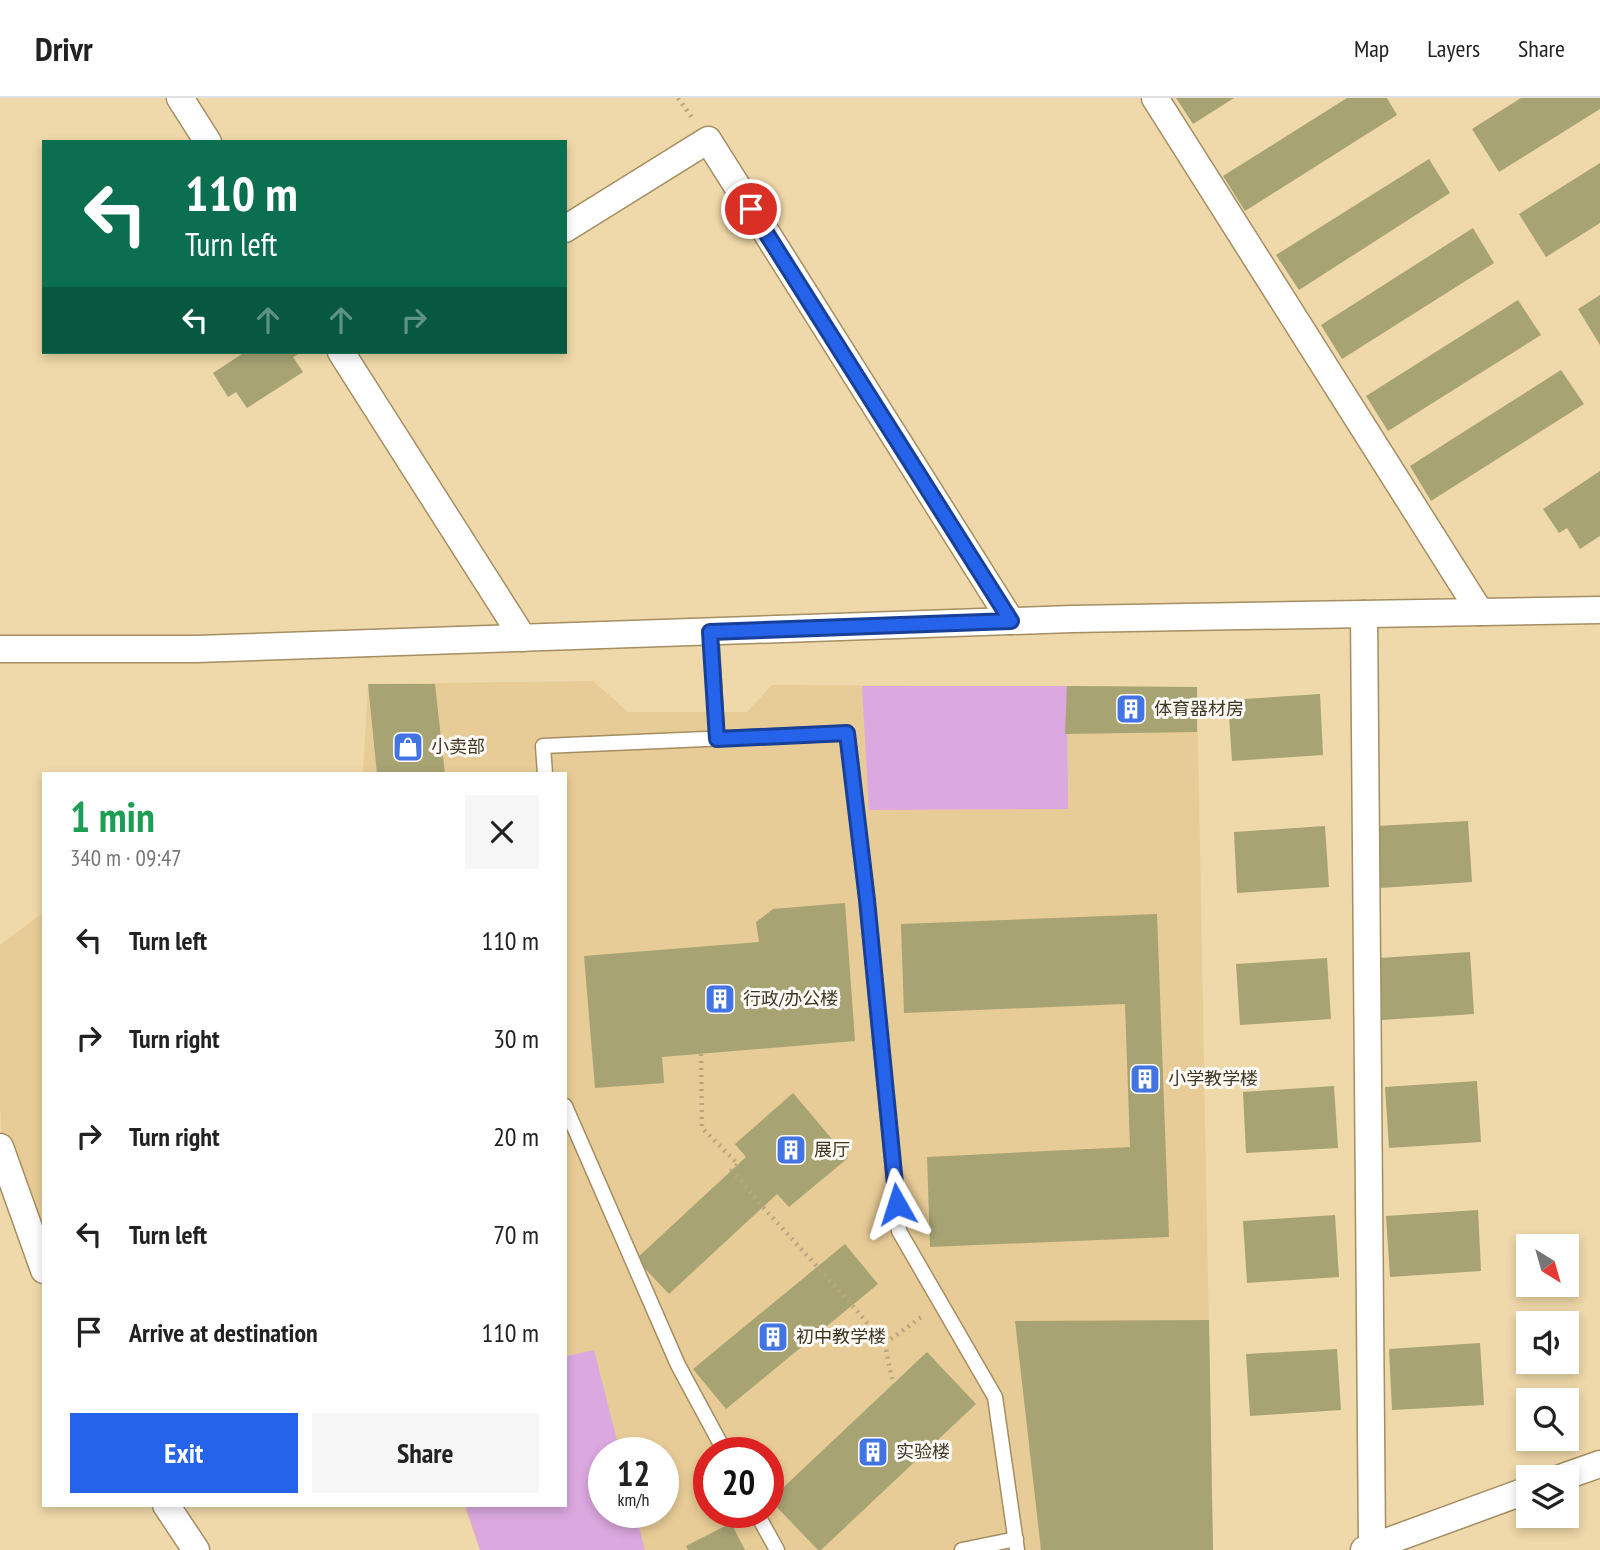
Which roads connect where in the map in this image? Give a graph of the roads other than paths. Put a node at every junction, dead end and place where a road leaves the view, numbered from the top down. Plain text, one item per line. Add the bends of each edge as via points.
1 (180, 98) edge
2 (1155, 98) edge
3 (207, 140) edge
4 (567, 228) edge
5 (352, 356) edge
6 (1600, 610) edge
7 (1480, 612) junction
8 (1364, 614) junction
9 (1011, 621) junction
10 (710, 632) junction
11 (523, 638) junction
12 (0, 649) edge
13 (717, 739) junction
14 (545, 772) edge
15 (567, 1111) edge
16 (0, 1147) edge
17 (42, 1264) edge
18 (717, 1437) edge
19 (1600, 1464) edge
20 (1579, 1471) edge
21 (1516, 1494) edge
22 (167, 1507) edge
23 (764, 1528) edge
24 (1016, 1545) edge
25 (1368, 1548) edge
26 (196, 1550) edge
27 (776, 1550) edge
28 (962, 1550) edge

1 - 3 street
2 - 7 street
4 - 9 street via 708,140
5 - 11 street
6 - 7 street
7 - 8 street
8 - 9 street
8 - 25 street
9 - 10 street
10 - 11 street
10 - 13 lane
11 - 12 street via 197,649
13 - 14 lane via 543,746
13 - 24 lane via 847,733 899,1231 995,1396
15 - 18 lane via 678,1365
16 - 17 street
19 - 20 street
21 - 25 street
22 - 26 street
23 - 27 lane
24 - 28 lane

